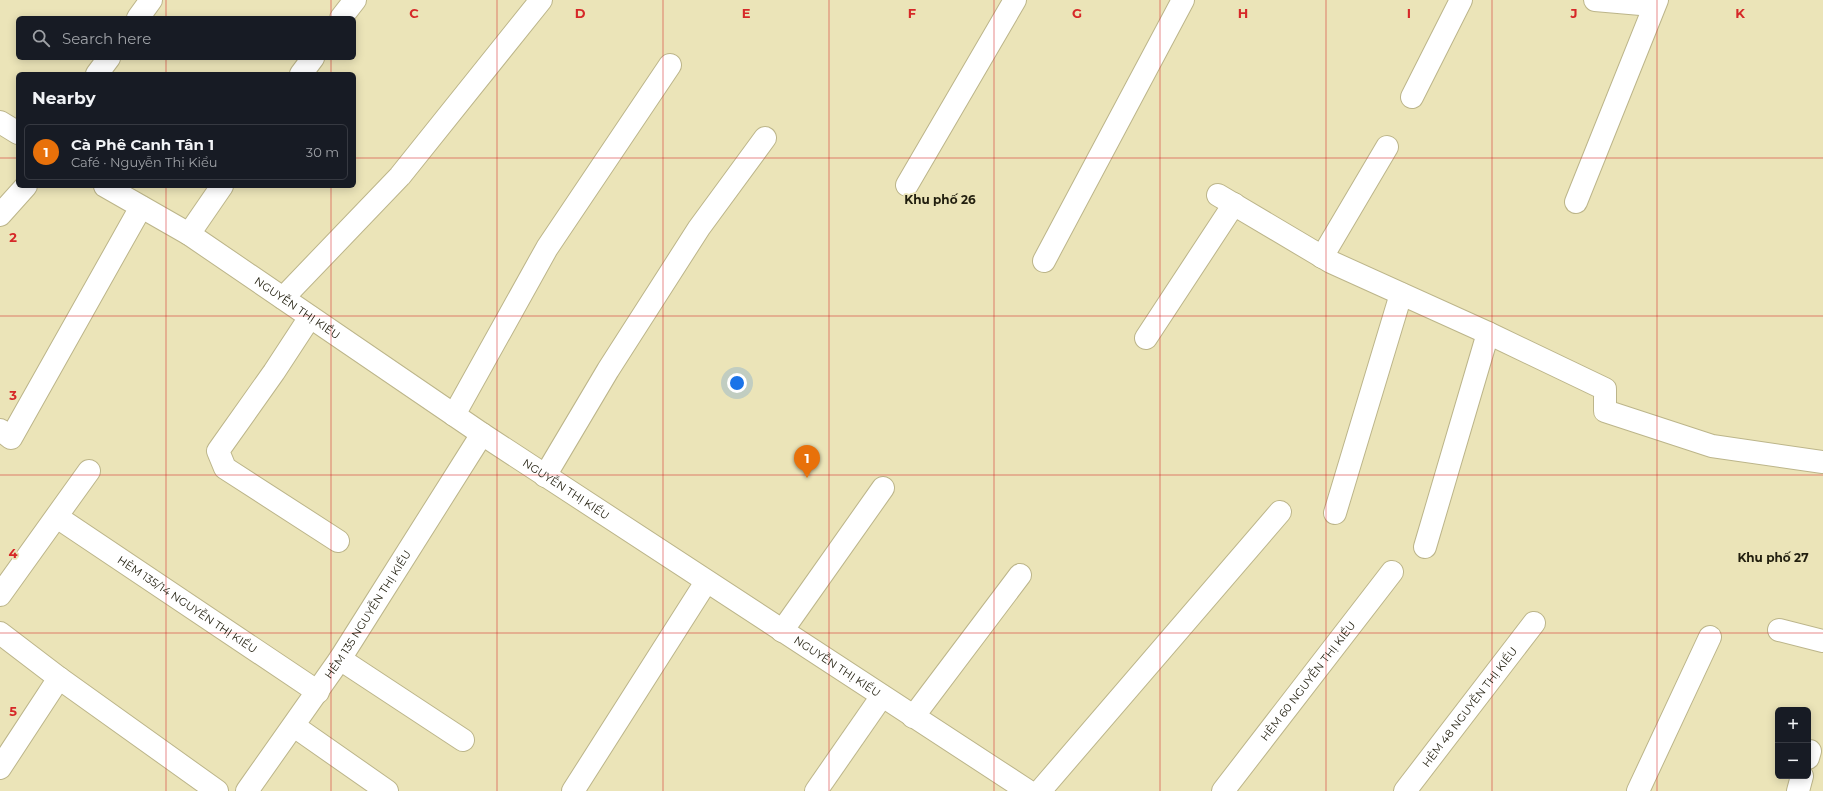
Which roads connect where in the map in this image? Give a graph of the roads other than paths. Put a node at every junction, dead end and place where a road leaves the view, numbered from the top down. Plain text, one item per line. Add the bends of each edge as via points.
1 (151, 0) edge
2 (355, 0) edge
3 (541, 0) edge
4 (1015, 0) edge
5 (1183, 0) edge
6 (1461, 0) edge
7 (1595, 0) edge
8 (1647, 0) edge
9 (1657, 0) edge
10 (139, 16) edge
11 (343, 16) edge
12 (108, 60) edge
13 (311, 60) edge
14 (670, 65) dead end
15 (98, 72) edge
16 (302, 72) edge
17 (1412, 97) dead end
18 (0, 122) edge
19 (16, 132) edge
20 (765, 138) dead end
21 (1387, 147) dead end
22 (907, 185) dead end
23 (24, 188) edge
24 (108, 188) edge
25 (221, 188) edge
26 (1576, 202) dead end
27 (141, 207) junction
28 (0, 215) edge
29 (189, 234) junction
30 (1322, 257) junction
31 (1044, 261) dead end
32 (1401, 294) junction
33 (283, 298) junction
34 (310, 317) junction
35 (1488, 333) junction
36 (1146, 338) dead end
37 (454, 415) junction
38 (0, 430) edge
39 (482, 434) junction
40 (1823, 462) edge
41 (89, 471) dead end
42 (545, 476) junction
43 (883, 488) dead end
44 (1280, 512) dead end
45 (1335, 513) dead end
46 (57, 517) junction
47 (338, 541) dead end
48 (1425, 547) dead end
49 (1392, 572) dead end
50 (1020, 575) dead end
51 (706, 582) junction
52 (0, 595) edge
53 (1534, 623) dead end
54 (1779, 630) dead end
55 (782, 631) junction
56 (0, 633) edge
57 (1710, 637) dead end
58 (1823, 641) edge
59 (340, 659) junction
60 (59, 678) junction
61 (318, 692) junction
62 (882, 696) junction
63 (913, 717) junction
64 (294, 726) junction
65 (463, 740) dead end
66 (0, 768) edge
67 (1801, 779) edge
68 (217, 791) edge
69 (247, 791) edge
70 (387, 791) edge
71 (573, 791) edge
72 (816, 791) edge
73 (1028, 791) edge
74 (1040, 791) edge
75 (1223, 791) edge
76 (1405, 791) edge
77 (1638, 791) edge
78 (1798, 791) edge

1 - 10 street
2 - 11 street
3 - 33 street via 400,176
4 - 22 street
5 - 31 street
6 - 17 street
7 - 8 street via 1641,4
9 - 26 street
12 - 15 street
13 - 16 street
14 - 37 street via 547,248
18 - 19 street
20 - 42 street via 695,234 608,370
21 - 30 street
23 - 28 street
24 - 27 street, NGUYỄN THỊ KIỂU
25 - 29 street
27 - 29 street, NGUYỄN THỊ KIỂU
27 - 38 street via 11,438
29 - 33 street, NGUYỄN THỊ KIỂU
30 - 32 street
30 - 36 street via 1226,200
32 - 35 street
32 - 45 street
33 - 34 street, NGUYỄN THỊ KIỂU
34 - 37 street, NGUYỄN THỊ KIỂU
34 - 47 street via 218,451 225,468
35 - 40 street via 1606,389 1606,412 1712,446
35 - 48 street
37 - 39 street, NGUYỄN THỊ KIỂU
39 - 42 street, NGUYỄN THỊ KIỂU
39 - 59 street, HẺM 135 NGUYỄN THỊ KIỂU
41 - 46 street
42 - 51 street, NGUYỄN THỊ KIỂU
43 - 55 street
44 - 74 street
46 - 52 street
46 - 61 street, HẺM 135/14 NGUYỄN THỊ KIỂU
49 - 75 street, HẺM 60 NGUYỄN THỊ KIỂU
50 - 63 street
51 - 55 street, NGUYỄN THỊ KIỂU
51 - 71 street
53 - 76 street, HẺM 48 NGUYỄN THỊ KIỂU
54 - 58 street
55 - 62 street, NGUYỄN THỊ KIỂU
56 - 60 street
57 - 77 street
59 - 61 street, HẺM 135 NGUYỄN THỊ KIỂU
59 - 65 street
60 - 66 street
60 - 68 street
61 - 64 street, HẺM 135 NGUYỄN THỊ KIỂU
62 - 63 street, NGUYỄN THỊ KIỂU
62 - 72 street
63 - 73 street, NGUYỄN THỊ KIỂU
64 - 69 street, HẺM 135 NGUYỄN THỊ KIỂU
64 - 70 street
67 - 78 street

